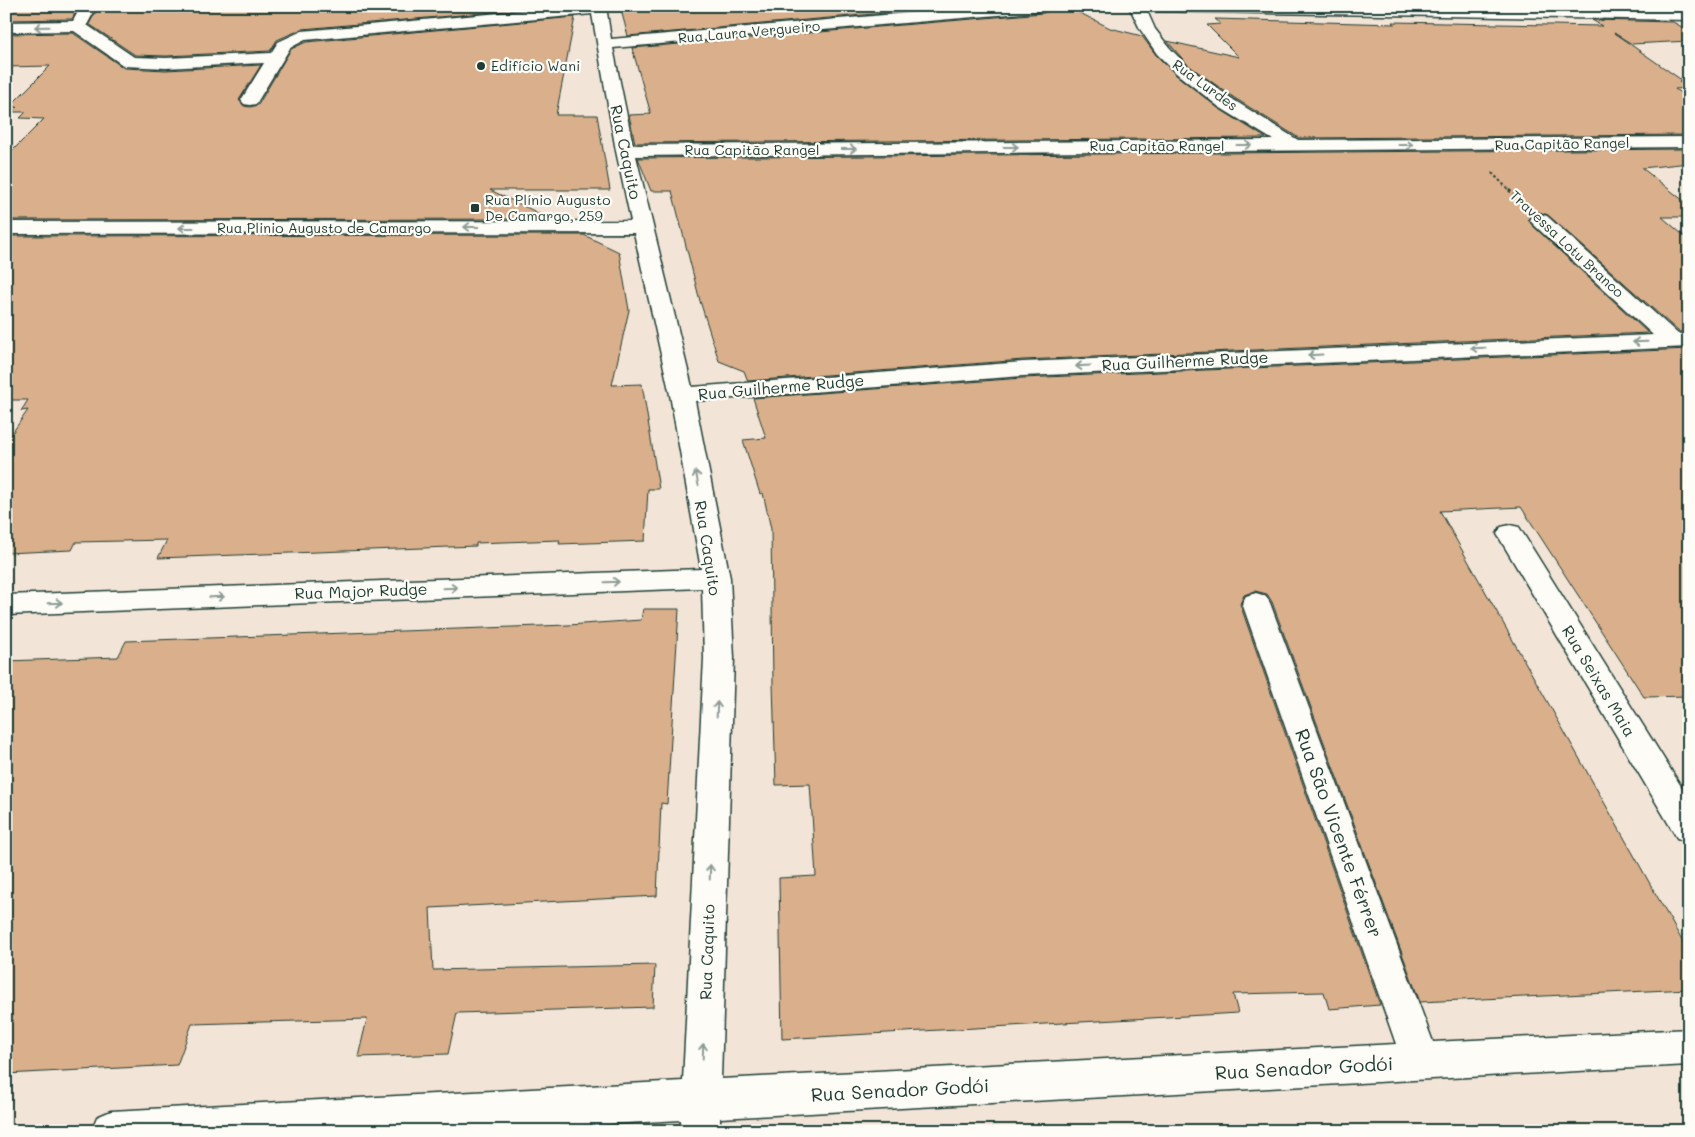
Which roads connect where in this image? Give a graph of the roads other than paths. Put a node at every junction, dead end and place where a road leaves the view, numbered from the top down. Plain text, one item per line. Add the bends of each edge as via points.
1 (89, 6) edge
2 (1043, 6) edge
3 (1133, 6) edge
4 (1137, 6) edge
5 (1689, 15) edge
6 (600, 20) edge
7 (78, 26) junction
8 (6, 27) edge
9 (381, 41) dead end
10 (275, 58) junction
11 (250, 100) dead end
12 (1689, 142) edge
13 (1294, 145) junction
14 (625, 151) junction
15 (1540, 220) road end
16 (643, 227) junction
17 (6, 228) edge
18 (1681, 340) edge
19 (682, 395) junction
20 (1510, 534) dead end
21 (716, 578) junction
22 (1256, 603) dead end
23 (6, 605) edge
24 (1689, 828) edge
25 (1689, 1048) edge
26 (1422, 1062) junction
27 (701, 1115) edge
28 (111, 1131) edge

1 - 7 street
2 - 6 street, Rua Laura Vergueiro
3 - 4 street
4 - 5 street
4 - 13 street, Rua Lurdes via 1144,26 1158,48 1177,68
6 - 9 street
6 - 10 street via 314,34 290,41
6 - 14 street, Rua Caquito
7 -> 8 street
7 - 10 street via 130,62
10 - 11 street
13 -> 12 street, Rua Capitão Rangel
14 -> 13 street, Rua Capitão Rangel
14 - 16 street, Rua Caquito
15 - 18 street, Travessa Lotu Branco
16 -> 17 street, Rua Plinio Augusto de Camargo
16 - 19 street, Rua Caquito
18 -> 19 street, Rua Guilherme Rudge via 1022,369
21 -> 19 street, Rua Caquito
20 - 24 street, Rua Seixas Maia
23 -> 21 street, Rua Major Rudge
27 -> 21 street, Rua Caquito via 718,658
22 - 26 street, Rua São Vicente Férrer
25 - 26 street, Rua Senador Godói
26 - 27 street, Rua Senador Godói
27 - 28 street, Rua Senador Godói

